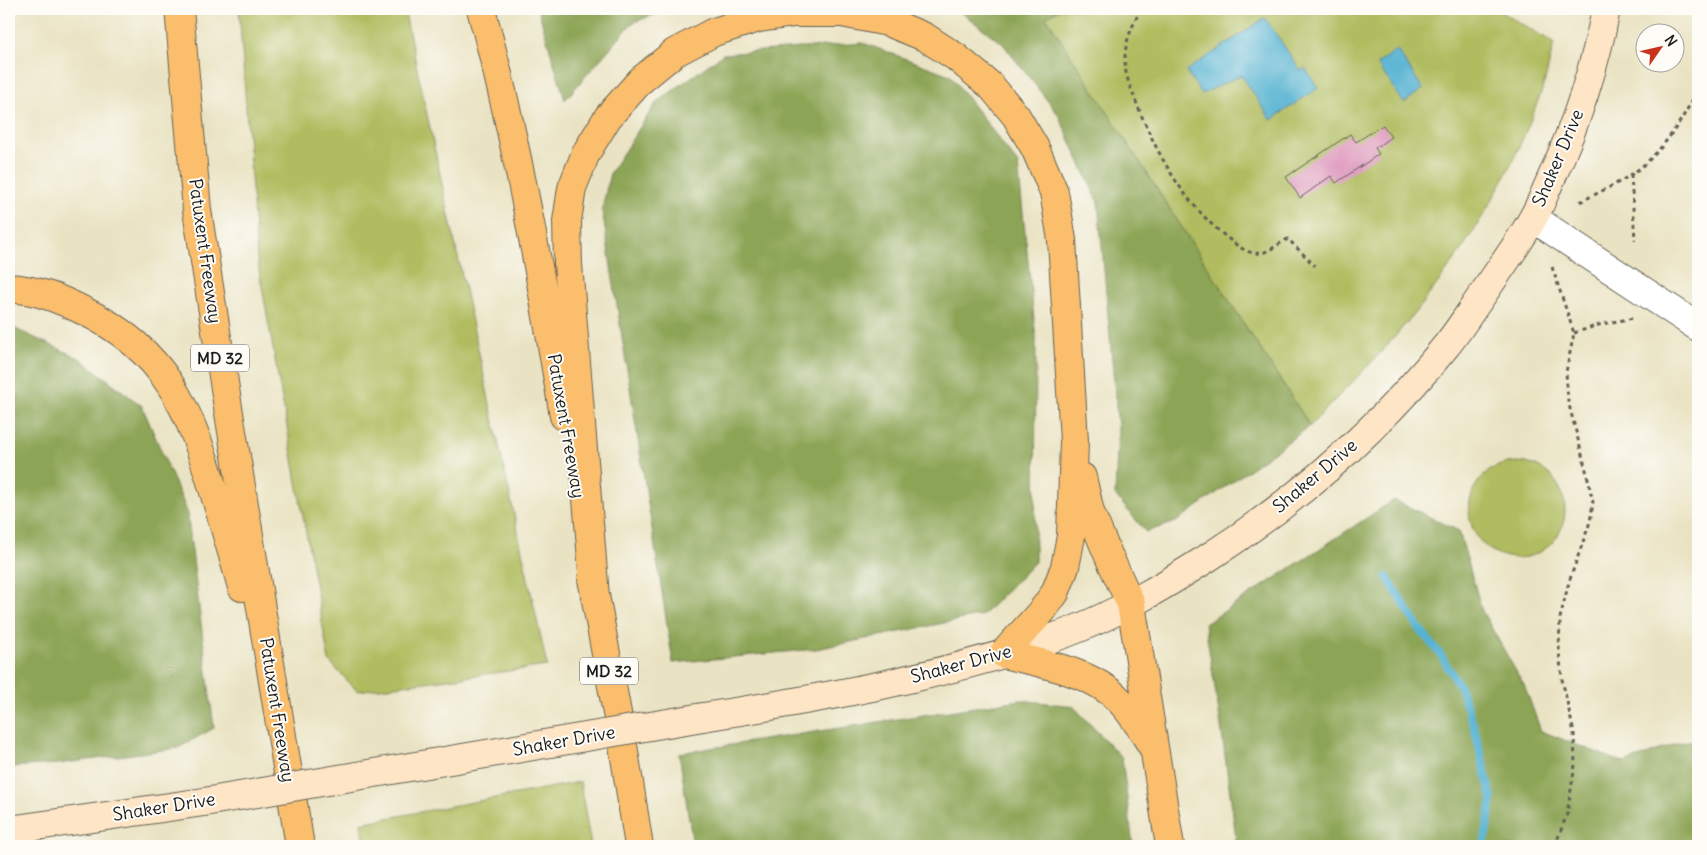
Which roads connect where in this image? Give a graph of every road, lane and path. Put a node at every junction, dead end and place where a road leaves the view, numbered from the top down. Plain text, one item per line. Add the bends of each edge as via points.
1 (179, 9) edge
2 (482, 9) edge
3 (1141, 9) edge
4 (1606, 9) edge
5 (1698, 89) edge
6 (1631, 174) junction
7 (1580, 202) dead end
8 (1533, 218) junction
9 (1635, 240) dead end
10 (1315, 266) dead end
11 (1552, 267) dead end
12 (9, 288) edge
13 (1634, 318) dead end
14 (1698, 327) edge
15 (1574, 333) junction
16 (1074, 442) junction
17 (595, 597) junction
18 (1131, 604) junction
19 (1003, 654) junction
20 (276, 705) junction
21 (623, 745) junction
22 (1154, 749) junction
23 (9, 830) edge
24 (300, 846) edge
25 (639, 846) edge
26 (649, 846) edge
27 (1170, 846) edge
28 (1555, 846) edge

1 - 20 highway, Patuxent Freeway / MD 32 via 197,210
2 - 17 highway, Patuxent Freeway / MD 32 via 517,154 540,271
3 - 10 path via 1126,39 1125,64 1149,135 1168,170 1193,206 1244,250 1262,254 1288,239
4 - 8 street, Shaker Drive via 1582,103
5 - 6 path via 1683,119 1657,152
6 - 7 path
6 - 9 path
8 - 14 street
8 - 18 street, Shaker Drive via 1448,344 1400,401 1345,454 1233,542
11 - 15 path
12 - 20 highway via 40,292 104,320 134,341 159,367 177,393 202,451
13 - 15 path
15 - 28 path via 1566,372 1568,401 1593,503 1560,618 1559,651 1574,733 1575,765 1567,814
16 - 17 highway via 1062,240 1054,192 1035,148 1016,116 991,86 925,37 888,22 842,13 794,13 759,18 714,32 674,53 641,80 608,117 586,153 572,188 567,221 568,264
16 - 18 highway via 1090,512
16 - 19 highway via 1071,536 1065,567 1055,593
17 - 21 highway, Patuxent Freeway / MD 32
18 - 19 street, Shaker Drive via 1067,633
18 - 22 highway
19 - 22 highway via 1044,664 1101,686 1134,717
19 - 23 street, Shaker Drive, bridge via 815,700 204,802
20 - 24 highway, Patuxent Freeway / MD 32
21 - 25 highway, Patuxent Freeway / MD 32
21 - 26 highway
22 - 27 highway

